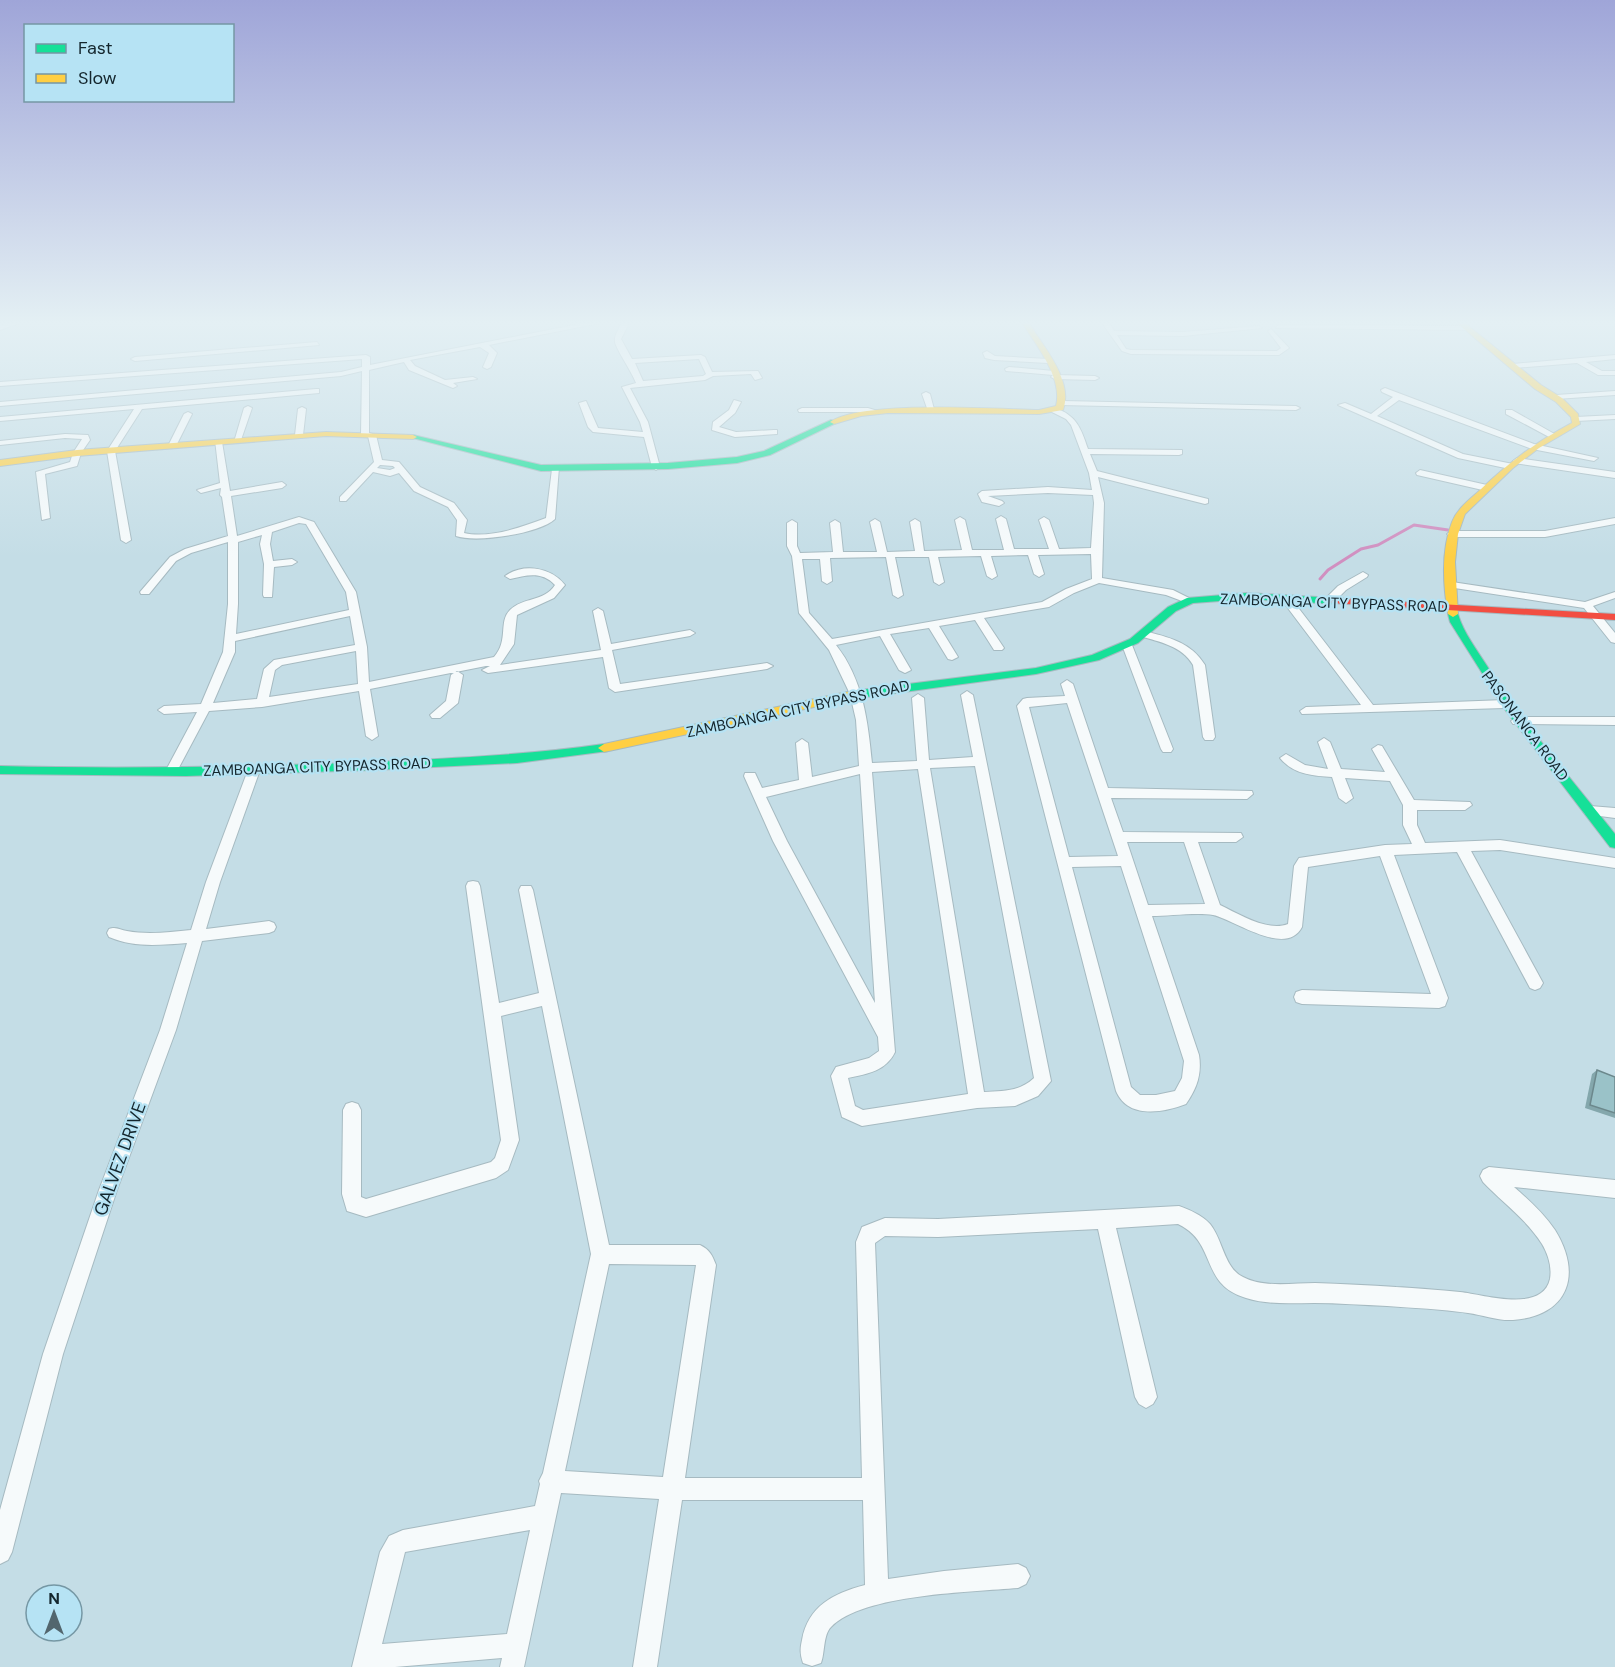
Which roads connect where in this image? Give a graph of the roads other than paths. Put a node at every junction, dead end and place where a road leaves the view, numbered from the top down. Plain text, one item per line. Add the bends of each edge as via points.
1 (47, 401) edge
2 (201, 401) edge
3 (367, 401) edge
4 (632, 401) edge
5 (928, 401) edge
6 (1058, 401) edge
7 (1392, 401) edge
8 (1410, 401) edge
9 (1551, 401) edge
10 (1559, 401) edge
11 (736, 402) dead end
12 (583, 403) dead end
13 (0, 405) edge
14 (1342, 405) dead end
15 (140, 406) junction
16 (1059, 407) junction
17 (248, 408) dead end
18 (1296, 408) dead end
19 (302, 409) dead end
20 (802, 410) dead end
21 (932, 411) junction
22 (877, 412) junction
23 (1509, 412) dead end
24 (188, 414) dead end
25 (1373, 416) junction
26 (1615, 417) edge
27 (0, 419) edge
28 (1576, 419) junction
29 (755, 429) dead end
30 (774, 432) junction
31 (299, 435) junction
32 (368, 435) junction
33 (1556, 435) junction
34 (649, 436) junction
35 (0, 438) edge
36 (237, 440) junction
37 (218, 442) junction
38 (789, 444) junction
39 (172, 446) junction
40 (1536, 447) junction
41 (111, 451) junction
42 (1086, 451) junction
43 (1179, 452) dead end
44 (77, 453) junction
45 (1594, 458) dead end
46 (0, 463) edge
47 (1514, 464) junction
48 (375, 466) junction
49 (656, 467) junction
50 (556, 469) junction
51 (1094, 473) junction
52 (1420, 473) dead end
53 (1615, 475) edge
54 (282, 485) dead end
55 (1487, 489) junction
56 (201, 490) dead end
57 (224, 490) junction
58 (1098, 493) junction
59 (343, 499) dead end
60 (1205, 501) dead end
61 (999, 503) dead end
62 (45, 518) dead end
63 (1001, 519) dead end
64 (960, 520) dead end
65 (1044, 520) dead end
66 (1615, 521) edge
67 (875, 522) dead end
68 (915, 522) dead end
69 (792, 523) dead end
70 (835, 523) dead end
71 (268, 530) junction
72 (1452, 534) junction
73 (233, 539) junction
74 (126, 540) dead end
75 (1055, 551) junction
76 (1096, 551) junction
77 (985, 552) junction
78 (1010, 552) junction
79 (1032, 552) junction
80 (968, 553) junction
81 (920, 554) junction
82 (933, 554) junction
83 (825, 555) junction
84 (838, 555) junction
85 (887, 555) junction
86 (797, 556) junction
87 (292, 562) dead end
88 (269, 564) junction
89 (1039, 574) dead end
90 (1363, 575) dead end
91 (510, 576) dead end
92 (992, 576) dead end
93 (1097, 580) junction
94 (827, 581) dead end
95 (939, 582) dead end
96 (1452, 585) junction
97 (145, 592) dead end
98 (268, 595) dead end
99 (1615, 595) edge
100 (898, 596) dead end
101 (1286, 599) junction
102 (1190, 601) junction
103 (1329, 601) junction
104 (1452, 608) junction
105 (1590, 610) junction
106 (598, 611) dead end
107 (355, 612) junction
108 (978, 617) junction
109 (1615, 617) edge
110 (932, 624) junction
111 (883, 632) junction
112 (690, 633) dead end
113 (1144, 634) junction
114 (230, 639) junction
115 (1615, 640) edge
116 (831, 643) junction
117 (1127, 645) junction
118 (361, 647) junction
119 (998, 648) dead end
120 (605, 651) junction
121 (952, 657) dead end
122 (499, 660) junction
123 (767, 666) dead end
124 (488, 670) junction
125 (905, 670) dead end
126 (457, 675) junction
127 (412, 676) junction
128 (1068, 684) dead end
129 (364, 686) junction
130 (856, 694) junction
131 (967, 695) dead end
132 (918, 698) dead end
133 (1072, 699) junction
134 (262, 703) junction
135 (1505, 704) junction
136 (205, 708) junction
137 (1369, 708) junction
138 (164, 710) dead end
139 (1306, 711) dead end
140 (436, 715) dead end
141 (1517, 721) junction
142 (1615, 721) edge
143 (372, 736) dead end
144 (1209, 737) dead end
145 (1324, 742) dead end
146 (802, 743) dead end
147 (1167, 749) dead end
148 (1378, 749) dead end
149 (1286, 759) dead end
150 (980, 761) junction
151 (923, 763) junction
152 (867, 768) junction
153 (0, 770) edge
154 (254, 770) junction
155 (171, 772) junction
156 (1337, 774) junction
157 (750, 776) dead end
158 (1395, 777) junction
159 (806, 781) junction
160 (1105, 793) junction
161 (758, 794) junction
162 (1247, 794) dead end
163 (1346, 798) dead end
164 (1410, 805) junction
165 (1465, 805) dead end
166 (1590, 810) junction
167 (1615, 813) edge
168 (1119, 837) junction
169 (1189, 837) junction
170 (1236, 837) dead end
171 (1615, 843) edge
172 (1461, 846) junction
173 (1420, 848) junction
174 (1385, 850) junction
175 (1126, 861) junction
176 (1064, 862) junction
177 (1615, 863) edge
178 (473, 886) dead end
179 (526, 890) dead end
180 (1214, 909) junction
181 (1141, 911) junction
182 (269, 927) dead end
183 (114, 933) dead end
184 (196, 936) junction
185 (1535, 983) dead end
186 (1302, 997) dead end
187 (548, 998) junction
188 (492, 1011) junction
189 (885, 1036) junction
190 (977, 1100) junction
191 (352, 1110) dead end
192 (1615, 1189) edge
193 (1105, 1220) junction
194 (602, 1254) junction
195 (1146, 1396) dead end
196 (550, 1481) junction
197 (673, 1489) junction
198 (872, 1489) junction
199 (543, 1516) junction
200 (0, 1552) edge
201 (1018, 1576) dead end
202 (878, 1592) junction
203 (812, 1654) dead end
204 (514, 1656) edge
205 (365, 1662) edge
206 (645, 1667) edge

1 - 13 street
2 - 15 street
3 - 32 street
4 - 34 street
5 - 21 street
6 - 16 street
7 - 25 street
8 - 40 street
9 - 33 street via 1563,414 1564,423
10 - 28 street
11 - 30 street via 715,428 741,435
12 - 34 street via 596,430
14 - 25 street
15 - 27 street
15 - 41 street
16 - 18 street
16 - 21 street
16 - 42 street via 1072,420
17 - 36 street
19 - 31 street
20 - 22 street
21 - 22 street
22 - 38 street via 849,417
23 - 33 street
24 - 39 street
25 - 47 street via 1461,456
26 - 28 street
28 - 33 street, PASONANCA ROAD via 1572,428
29 - 30 street
30 - 38 street
31 - 32 street
31 - 36 street
32 - 48 street
32 - 50 street via 431,439 510,463
33 - 40 street, PASONANCA ROAD
34 - 49 street
35 - 44 street via 85,437
36 - 37 street
37 - 39 street
37 - 57 street
38 - 49 street via 737,460
39 - 41 street
40 - 45 street
40 - 47 street, PASONANCA ROAD
41 - 44 street
41 - 74 street
42 - 43 street
42 - 51 street
44 - 46 street
44 - 62 street via 74,464 40,472
47 - 53 street
47 - 55 street, PASONANCA ROAD
48 - 50 street via 396,464 417,489 451,505 462,520 459,534 465,537 504,533 549,520
48 - 59 street
49 - 50 street
51 - 58 street
51 - 60 street
52 - 55 street
54 - 57 street
55 - 72 street, PASONANCA ROAD via 1461,513
56 - 57 street
57 - 73 street
58 - 61 street via 1048,490 982,494 985,500
58 - 76 street
63 - 78 street
64 - 80 street
65 - 75 street
66 - 72 street via 1545,534
67 - 85 street
68 - 81 street
69 - 86 street via 792,546
70 - 84 street
71 - 73 street
71 - 88 street via 265,544
71 - 107 street via 299,520 309,522 351,592
72 - 96 street, PASONANCA ROAD
73 - 97 street via 173,559
73 - 114 street
75 - 76 street
75 - 79 street
76 - 93 street
77 - 78 street
77 - 80 street
77 - 92 street
78 - 79 street
79 - 89 street
80 - 82 street
81 - 82 street
81 - 85 street
82 - 95 street
83 - 84 street
83 - 86 street
83 - 94 street
84 - 85 street
85 - 100 street
86 - 116 street via 804,613
87 - 88 street
88 - 98 street
90 - 103 street
91 - 122 street via 537,571 553,577 560,585 551,595 512,615 509,641
93 - 102 street via 1169,592
93 - 108 street via 1045,605
96 - 104 street, PASONANCA ROAD
96 - 105 street
99 - 105 street
101 - 102 street, ZAMBOANGA CITY BYPASS ROAD
101 - 103 street, ZAMBOANGA CITY BYPASS ROAD
101 - 137 street
102 - 113 street, ZAMBOANGA CITY BYPASS ROAD via 1176,606
103 - 104 street, ZAMBOANGA CITY BYPASS ROAD
104 - 105 street, ZAMBOANGA CITY BYPASS ROAD
104 - 135 street, PASONANCA ROAD via 1468,648
105 - 109 street, ZAMBOANGA CITY BYPASS ROAD
105 - 115 street
106 - 120 street
107 - 114 street
107 - 118 street
108 - 110 street
108 - 119 street
110 - 111 street
110 - 121 street
111 - 116 street
111 - 125 street
112 - 120 street
113 - 117 street, ZAMBOANGA CITY BYPASS ROAD
113 - 144 street via 1187,649 1195,657
114 - 136 street via 229,652
116 - 130 street
117 - 130 street, ZAMBOANGA CITY BYPASS ROAD via 1096,658 1051,667
117 - 147 street
118 - 129 street
118 - 134 street via 273,664
120 - 123 street via 615,688
120 - 124 street
122 - 124 street
122 - 127 street
124 - 126 street
126 - 127 street via 423,680
126 - 140 street via 452,703
127 - 129 street
128 - 133 street
129 - 134 street
129 - 143 street
130 - 152 street
130 - 154 street, ZAMBOANGA CITY BYPASS ROAD via 686,732 551,756
131 - 150 street
132 - 151 street
133 - 160 street
133 - 176 street via 1041,700 1023,706
134 - 136 street
135 - 137 street
135 - 141 street, PASONANCA ROAD
136 - 138 street
136 - 155 street
137 - 139 street
141 - 142 street
141 - 166 street, PASONANCA ROAD
145 - 156 street
146 - 159 street
148 - 158 street
149 - 156 street via 1307,771
150 - 151 street
150 - 190 street via 1043,1081 1015,1098
151 - 152 street
151 - 190 street
152 - 159 street
152 - 189 street
153 - 155 street, ZAMBOANGA CITY BYPASS ROAD
154 - 155 street, ZAMBOANGA CITY BYPASS ROAD
154 - 184 street, GALVEZ DRIVE
156 - 158 street
156 - 163 street
157 - 161 street
158 - 164 street
159 - 161 street
160 - 162 street
160 - 168 street
161 - 189 street
164 - 165 street
164 - 173 street via 1410,825
166 - 167 street
166 - 171 street, PASONANCA ROAD
168 - 169 street
168 - 175 street
169 - 170 street
169 - 180 street
172 - 173 street
172 - 177 street via 1518,847
172 - 185 street
173 - 174 street
174 - 180 street via 1304,862 1295,927 1291,931 1268,931
174 - 186 street via 1439,1001
175 - 176 street
175 - 181 street
176 - 181 street via 1125,1091 1135,1103 1143,1105 1180,1098 1189,1086 1193,1065
178 - 188 street
179 - 187 street
180 - 181 street
182 - 184 street
183 - 184 street via 130,939
184 - 200 street, GALVEZ DRIVE via 168,1030 108,1190 53,1354
187 - 188 street
187 - 194 street
188 - 191 street via 510,1140 502,1164 496,1169 366,1209 354,1204 351,1194
189 - 190 street via 885,1058 839,1076 848,1111 854,1116 862,1118
192 - 193 street via 1489,1176 1537,1223 1555,1251 1559,1269 1557,1290 1552,1298 1524,1309 1502,1310 1435,1299 1250,1289 1228,1278 1207,1233 1190,1219 1179,1215
193 - 195 street
193 - 198 street via 885,1227 869,1234 865,1242
194 - 196 street
194 - 197 street via 700,1256 706,1265
196 - 197 street
196 - 199 street
197 - 198 street
197 - 206 street
198 - 202 street
199 - 204 street
199 - 205 street via 396,1544
201 - 202 street
202 - 203 street via 832,1610 820,1621
204 - 205 street

